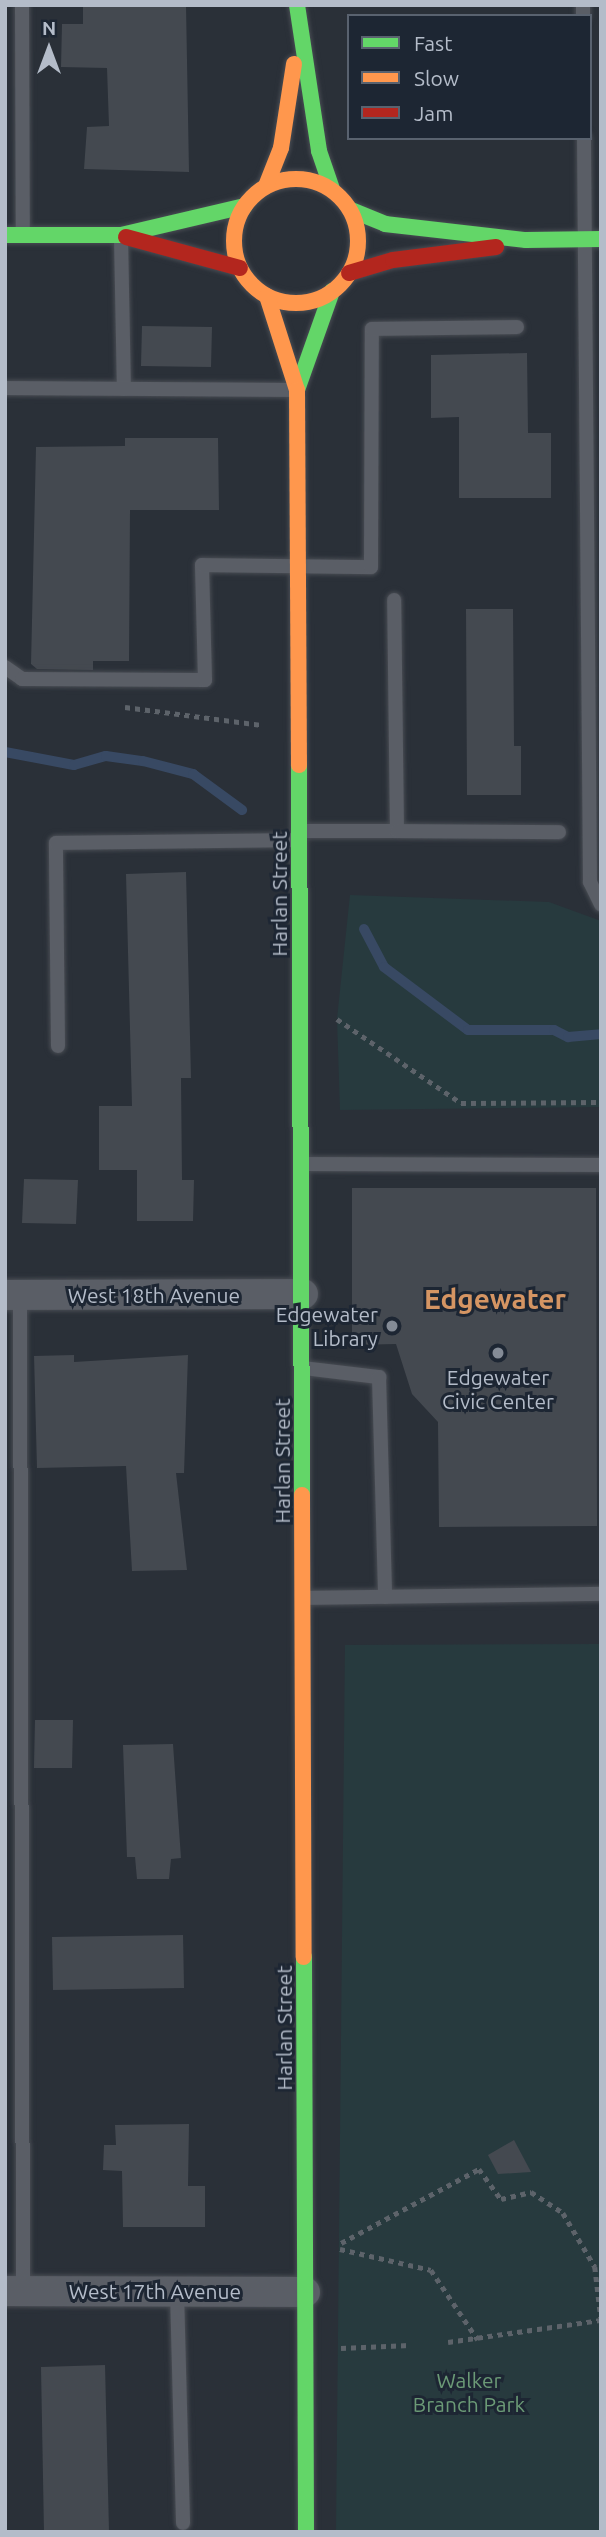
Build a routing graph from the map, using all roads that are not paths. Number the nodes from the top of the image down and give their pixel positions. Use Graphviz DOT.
graph roads {
  1 [pos="22,5"];
  2 [pos="297,5"];
  3 [pos="298,38"];
  4 [pos="584,140"];
  5 [pos="266,186"];
  6 [pos="332,189"];
  7 [pos="245,206"];
  8 [pos="351,209"];
  9 [pos="5,235"];
  10 [pos="23,235"];
  11 [pos="121,235"];
  12 [pos="593,239"];
  13 [pos="526,240"];
  14 [pos="240,268"];
  15 [pos="349,273"];
  16 [pos="332,291"];
  17 [pos="267,296"];
  18 [pos="517,327"];
  19 [pos="5,388"];
  20 [pos="124,389"];
  21 [pos="297,390"];
  22 [pos="298,566"];
  23 [pos="394,600"];
  24 [pos="5,667"];
  25 [pos="397,831"];
  26 [pos="559,832"];
  27 [pos="299,836"];
  28 [pos="601,905"];
  29 [pos="58,1046"];
  30 [pos="302,1164"];
  31 [pos="601,1165"];
  32 [pos="303,1294"];
  33 [pos="12,1295"];
  34 [pos="303,1368"];
  35 [pos="601,1594"];
  36 [pos="385,1597"];
  37 [pos="303,1598"];
  38 [pos="14,2291"];
  39 [pos="177,2291"];
  40 [pos="305,2292"];
  41 [pos="183,2523"];
  42 [pos="306,2532"];
  1 -- 10 [label="lane"];
  2 -- 3 [label="street"];
  3 -- 5 [label="street"];
  3 -- 6 [label="street"];
  4 -- 12 [label="lane"];
  5 -- 6 [label="street"];
  5 -- 7 [label="street"];
  6 -- 8 [label="street"];
  7 -- 11 [label="street"];
  7 -- 14 [label="street"];
  8 -- 13 [label="street"];
  8 -- 15 [label="street"];
  9 -- 10 [label="street"];
  10 -- 11 [label="street"];
  11 -- 14 [label="street"];
  11 -- 20 [label="lane"];
  12 -- 13 [label="street"];
  12 -- 28 [label="lane"];
  13 -- 15 [label="street"];
  14 -- 17 [label="street"];
  15 -- 16 [label="street"];
  16 -- 17 [label="street"];
  16 -- 21 [label="street, Harlan Street"];
  17 -- 21 [label="street, Harlan Street"];
  18 -- 22 [label="lane"];
  19 -- 20 [label="lane"];
  20 -- 21 [label="lane"];
  21 -- 22 [label="street, Harlan Street"];
  22 -- 24 [label="lane"];
  22 -- 27 [label="street, Harlan Street"];
  23 -- 25 [label="lane"];
  25 -- 26 [label="lane"];
  25 -- 27 [label="lane"];
  27 -- 29 [label="lane"];
  27 -- 30 [label="street, Harlan Street"];
  30 -- 31 [label="lane"];
  30 -- 32 [label="street, Harlan Street"];
  32 -- 33 [label="street, West 18th Avenue"];
  32 -- 34 [label="street, Harlan Street"];
  33 -- 38 [label="lane"];
  34 -- 36 [label="lane"];
  34 -- 37 [label="street, Harlan Street"];
  35 -- 36 [label="lane"];
  36 -- 37 [label="lane"];
  37 -- 40 [label="street, Harlan Street"];
  38 -- 39 [label="street, West 17th Avenue"];
  39 -- 40 [label="street, West 17th Avenue"];
  39 -- 41 [label="lane"];
  40 -- 42 [label="street, Harlan Street"];
}
